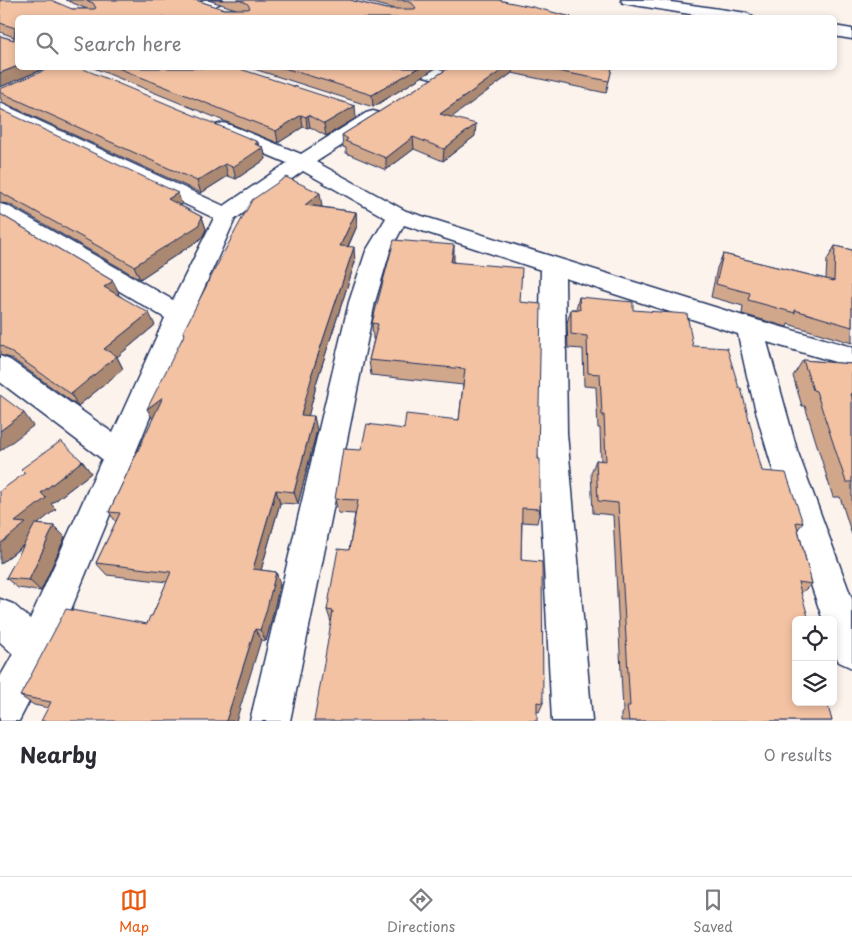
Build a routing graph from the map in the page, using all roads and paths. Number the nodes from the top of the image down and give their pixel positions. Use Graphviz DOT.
graph roads {
  1 [pos="187,0"];
  2 [pos="628,0"];
  3 [pos="210,3"];
  4 [pos="228,13"];
  5 [pos="185,15"];
  6 [pos="727,15"];
  7 [pos="837,32"];
  8 [pos="852,34"];
  9 [pos="435,70"];
  10 [pos="3,99"];
  11 [pos="203,120"];
  12 [pos="302,162"];
  13 [pos="0,211"];
  14 [pos="226,215"];
  15 [pos="398,216"];
  16 [pos="553,264"];
  17 [pos="179,315"];
  18 [pos="750,328"];
  19 [pos="852,357"];
  20 [pos="0,367"];
  21 [pos="120,455"];
  22 [pos="0,618"];
  23 [pos="852,649"];
  24 [pos="36,650"];
  25 [pos="0,716"];
  26 [pos="270,721"];
  27 [pos="572,721"];
  1 -- 3 [label="street"];
  2 -- 6 [label="street"];
  3 -- 4 [label="street"];
  3 -- 5 [label="street"];
  7 -- 8 [label="street"];
  9 -- 12 [label="street"];
  10 -- 14 [label="street"];
  11 -- 12 [label="street"];
  12 -- 14 [label="street"];
  12 -- 15 [label="street"];
  13 -- 17 [label="street"];
  14 -- 17 [label="street"];
  15 -- 16 [label="street"];
  15 -- 26 [label="street"];
  16 -- 18 [label="street"];
  16 -- 27 [label="street"];
  17 -- 21 [label="street"];
  18 -- 19 [label="street"];
  18 -- 23 [label="street"];
  20 -- 21 [label="street"];
  21 -- 24 [label="street"];
  22 -- 24 [label="street"];
  24 -- 25 [label="street"];
}
